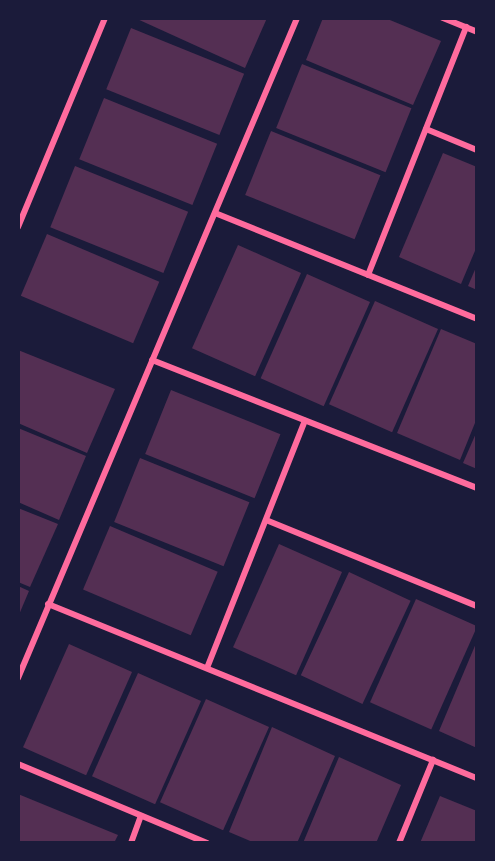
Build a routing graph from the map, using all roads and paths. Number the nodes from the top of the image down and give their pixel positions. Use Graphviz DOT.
graph roads {
  1 [pos="105,18"];
  2 [pos="297,18"];
  3 [pos="442,18"];
  4 [pos="466,27"];
  5 [pos="477,32"];
  6 [pos="426,129"];
  7 [pos="477,150"];
  8 [pos="215,213"];
  9 [pos="18,226"];
  10 [pos="368,275"];
  11 [pos="477,319"];
  12 [pos="152,360"];
  13 [pos="305,421"];
  14 [pos="477,488"];
  15 [pos="266,520"];
  16 [pos="48,604"];
  17 [pos="477,606"];
  18 [pos="207,668"];
  19 [pos="18,678"];
  20 [pos="433,760"];
  21 [pos="18,764"];
  22 [pos="477,778"];
  23 [pos="141,816"];
  24 [pos="130,843"];
  25 [pos="207,843"];
  26 [pos="399,843"];
  1 -- 9 [label="street"];
  2 -- 8 [label="street"];
  3 -- 4 [label="street"];
  4 -- 5 [label="street"];
  4 -- 6 [label="street"];
  6 -- 7 [label="street"];
  6 -- 10 [label="street"];
  8 -- 10 [label="street"];
  8 -- 12 [label="street"];
  10 -- 11 [label="street"];
  12 -- 13 [label="street"];
  12 -- 16 [label="street"];
  13 -- 14 [label="street"];
  13 -- 15 [label="street"];
  15 -- 17 [label="street"];
  15 -- 18 [label="street"];
  16 -- 18 [label="street"];
  16 -- 19 [label="street"];
  18 -- 20 [label="street"];
  20 -- 22 [label="street"];
  20 -- 26 [label="street"];
  21 -- 23 [label="street"];
  23 -- 24 [label="street"];
  23 -- 25 [label="street"];
}
